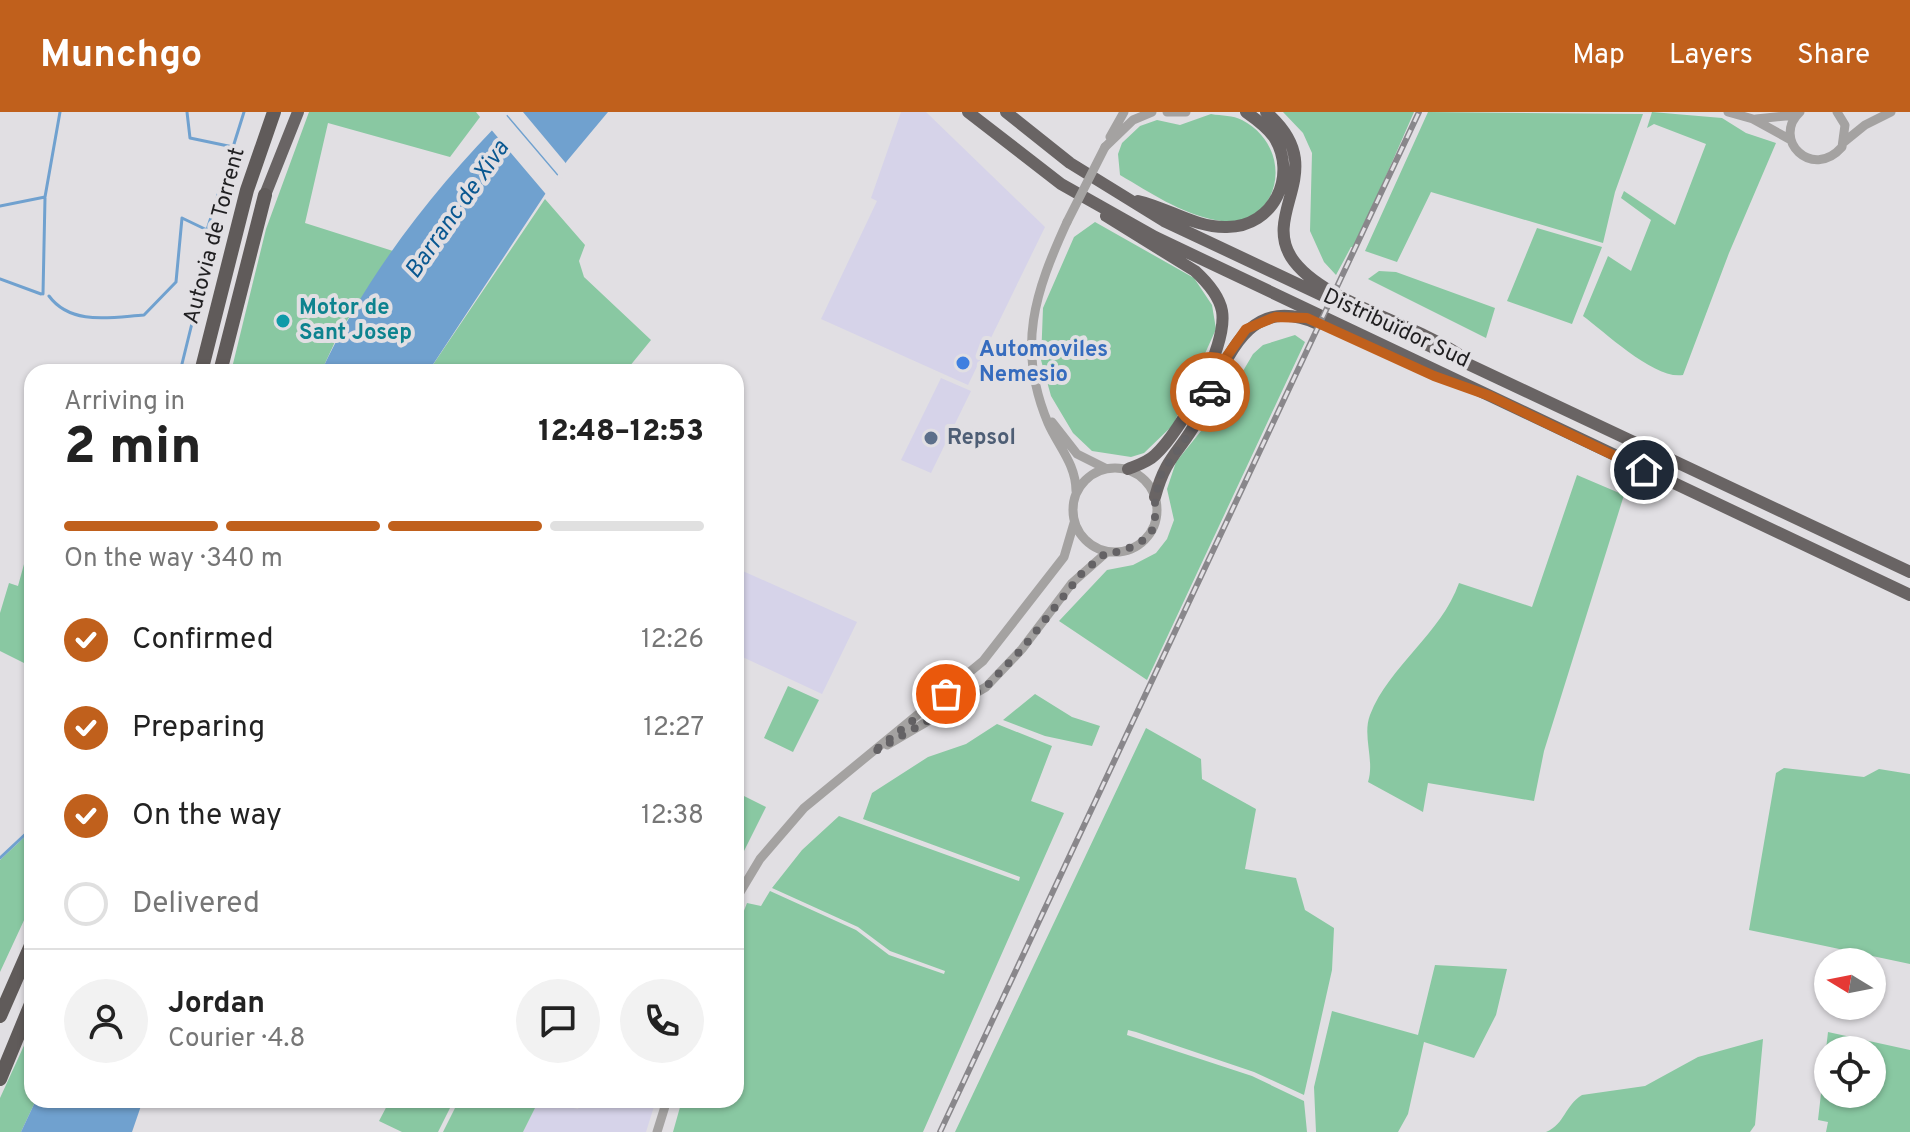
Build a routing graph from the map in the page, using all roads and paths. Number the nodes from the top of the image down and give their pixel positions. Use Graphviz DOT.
graph roads {
  1 [pos="274,112"];
  2 [pos="292,112"];
  3 [pos="298,112"];
  4 [pos="968,112"];
  5 [pos="1006,112"];
  6 [pos="1124,112"];
  7 [pos="1152,112"];
  8 [pos="1167,112"];
  9 [pos="1186,112"];
  10 [pos="1246,112"];
  11 [pos="1266,112"];
  12 [pos="1728,112"];
  13 [pos="1837,112"];
  14 [pos="1891,112"];
  15 [pos="1798,114"];
  16 [pos="1753,119"];
  17 [pos="1791,140"];
  18 [pos="1844,143"];
  19 [pos="1105,147"];
  20 [pos="265,195"];
  21 [pos="1128,199"];
  22 [pos="1095,206"];
  23 [pos="203,364"];
  24 [pos="222,364"];
  25 [pos="1487,374"];
  26 [pos="1490,396"];
  27 [pos="1041,407"];
  28 [pos="1105,468"];
  29 [pos="1128,469"];
  30 [pos="1076,491"];
  31 [pos="1155,497"];
  32 [pos="1074,523"];
  33 [pos="1107,552"];
  34 [pos="1910,572"];
  35 [pos="1910,595"];
  36 [pos="872,753"];
  37 [pos="744,886"];
  38 [pos="24,958"];
  39 [pos="24,962"];
  40 [pos="0,996"];
  41 [pos="0,1016"];
  42 [pos="24,1016"];
  43 [pos="24,1020"];
  44 [pos="0,1060"];
  45 [pos="0,1079"];
  46 [pos="664,1108"];
  47 [pos="657,1132"];
  1 -- 23 [label="highway, Autovia de Torrent"];
  2 -- 20 [label="highway, Autovia de Torrent"];
  3 -- 20 [label="highway"];
  4 -- 22 [label="highway, Distribuïdor Sud"];
  5 -- 21 [label="highway, Distribuïdor Sud"];
  6 -- 19 [label="street"];
  7 -- 19 [label="street"];
  8 -- 9 [label="street"];
  10 -- 21 [label="highway"];
  11 -- 25 [label="highway"];
  12 -- 16 [label="street"];
  13 -- 18 [label="street"];
  14 -- 18 [label="street"];
  15 -- 16 [label="street"];
  15 -- 17 [label="street"];
  16 -- 17 [label="street"];
  17 -- 18 [label="street"];
  19 -- 27 [label="street, bridge"];
  20 -- 24 [label="highway, Autovia de Torrent"];
  21 -- 25 [label="highway, Distribuïdor Sud"];
  22 -- 26 [label="highway, Distribuïdor Sud"];
  22 -- 29 [label="highway"];
  25 -- 34 [label="highway, Distribuïdor Sud"];
  26 -- 31 [label="highway"];
  26 -- 35 [label="highway, Distribuïdor Sud"];
  27 -- 28 [label="street"];
  27 -- 30 [label="street"];
  28 -- 29 [label="street"];
  28 -- 30 [label="street"];
  29 -- 31 [label="street"];
  30 -- 32 [label="street"];
  31 -- 33 [label="street"];
  32 -- 33 [label="street"];
  32 -- 36 [label="street"];
  33 -- 36 [label="street"];
  36 -- 37 [label="street"];
  38 -- 40 [label="highway"];
  39 -- 41 [label="highway"];
  42 -- 44 [label="highway"];
  43 -- 45 [label="highway"];
  46 -- 47 [label="street"];
}
